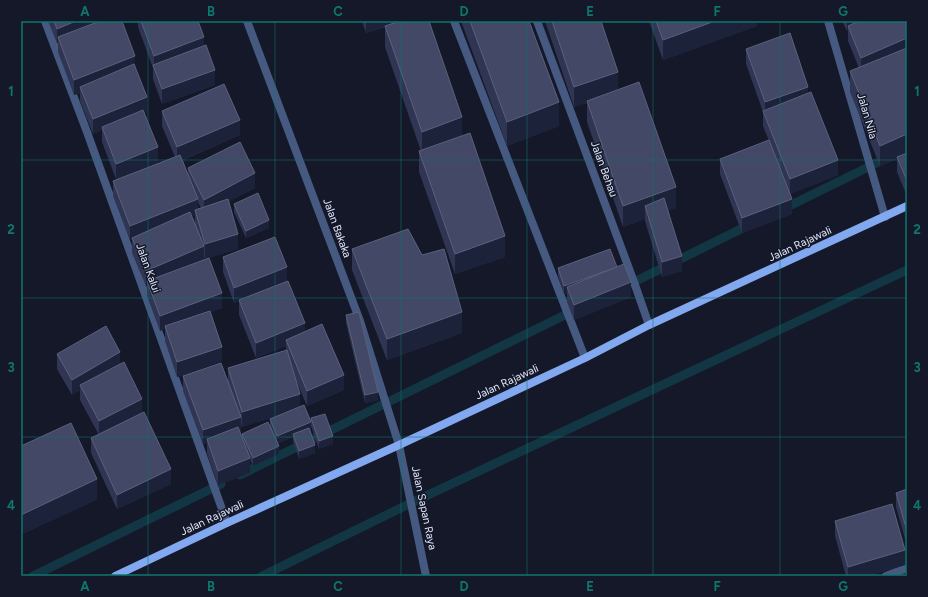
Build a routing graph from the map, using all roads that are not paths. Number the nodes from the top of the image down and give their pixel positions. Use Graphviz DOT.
graph roads {
  1 [pos="45,21"];
  2 [pos="247,21"];
  3 [pos="454,21"];
  4 [pos="537,21"];
  5 [pos="828,21"];
  6 [pos="907,206"];
  7 [pos="885,217"];
  8 [pos="649,325"];
  9 [pos="585,358"];
  10 [pos="399,445"];
  11 [pos="227,523"];
  12 [pos="907,568"];
  13 [pos="114,576"];
  14 [pos="426,576"];
  15 [pos="886,576"];
  1 -- 11 [label="street, Jalan Kalui"];
  2 -- 10 [label="street, Jalan Bakaka"];
  3 -- 9 [label="street"];
  4 -- 8 [label="street, Jalan Behau"];
  5 -- 7 [label="street, Jalan Nila"];
  6 -- 7 [label="main road, Jalan Rajawali"];
  7 -- 8 [label="main road, Jalan Rajawali"];
  8 -- 9 [label="main road, Jalan Rajawali"];
  9 -- 10 [label="main road, Jalan Rajawali"];
  10 -- 11 [label="main road, Jalan Rajawali"];
  10 -- 14 [label="street, Jalan Sapan Raya"];
  11 -- 13 [label="main road, Jalan Rajawali"];
  12 -- 15 [label="street"];
}
